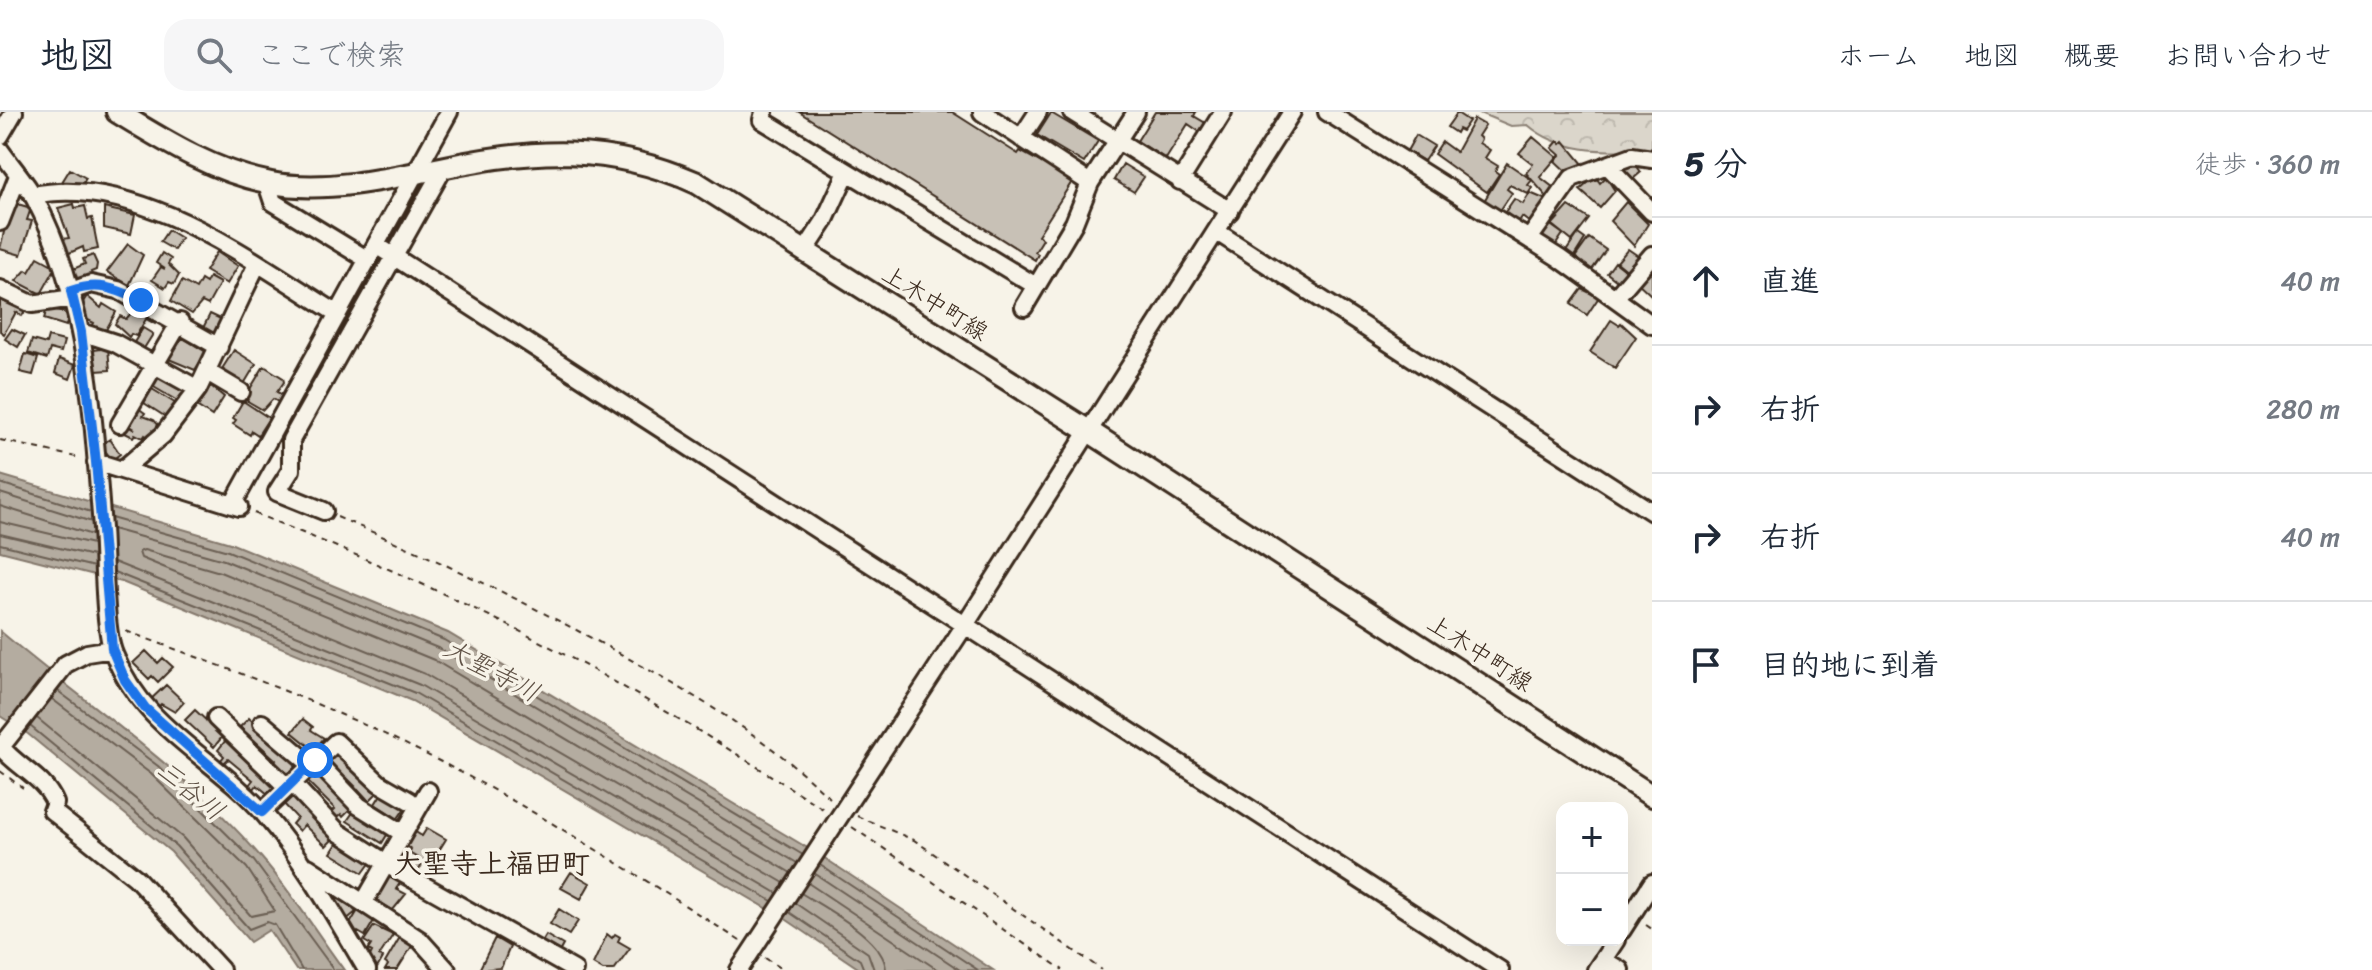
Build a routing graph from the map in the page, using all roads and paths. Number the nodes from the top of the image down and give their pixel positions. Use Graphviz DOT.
graph roads {
  1 [pos="14,112"];
  2 [pos="117,112"];
  3 [pos="449,112"];
  4 [pos="764,112"];
  5 [pos="982,112"];
  6 [pos="1038,112"];
  7 [pos="1072,112"];
  8 [pos="1136,112"];
  9 [pos="1223,112"];
  10 [pos="1327,112"];
  11 [pos="1289,113"];
  12 [pos="0,136"];
  13 [pos="1021,138"];
  14 [pos="1117,141"];
  15 [pos="0,150"];
  16 [pos="1652,159"];
  17 [pos="1607,165"];
  18 [pos="444,167"];
  19 [pos="847,172"];
  20 [pos="415,174"];
  21 [pos="18,176"];
  22 [pos="0,177"];
  23 [pos="266,181"];
  24 [pos="1180,181"];
  25 [pos="1090,183"];
  26 [pos="33,195"];
  27 [pos="1230,211"];
  28 [pos="1652,212"];
  29 [pos="0,222"];
  30 [pos="1217,232"];
  31 [pos="1529,239"];
  32 [pos="805,251"];
  33 [pos="372,252"];
  34 [pos="1652,255"];
  35 [pos="394,257"];
  36 [pos="257,264"];
  37 [pos="1036,286"];
  38 [pos="0,289"];
  39 [pos="72,294"];
  40 [pos="1615,298"];
  41 [pos="1024,307"];
  42 [pos="338,314"];
  43 [pos="180,322"];
  44 [pos="1652,325"];
  45 [pos="81,332"];
  46 [pos="219,347"];
  47 [pos="155,364"];
  48 [pos="209,373"];
  49 [pos="198,389"];
  50 [pos="241,392"];
  51 [pos="120,424"];
  52 [pos="1087,430"];
  53 [pos="0,440"];
  54 [pos="96,462"];
  55 [pos="123,469"];
  56 [pos="236,506"];
  57 [pos="324,511"];
  58 [pos="1652,512"];
  59 [pos="110,623"];
  60 [pos="965,625"];
  61 [pos="112,649"];
  62 [pos="216,718"];
  63 [pos="262,723"];
  64 [pos="312,762"];
  65 [pos="289,785"];
  66 [pos="428,791"];
  67 [pos="1652,796"];
  68 [pos="410,801"];
  69 [pos="262,812"];
  70 [pos="840,814"];
  71 [pos="396,829"];
  72 [pos="383,861"];
  73 [pos="308,867"];
  74 [pos="1652,883"];
  75 [pos="364,902"];
  76 [pos="1628,921"];
  77 [pos="756,945"];
  78 [pos="1612,946"];
  79 [pos="1600,965"];
  80 [pos="221,970"];
  81 [pos="367,970"];
  82 [pos="447,970"];
  83 [pos="574,970"];
  84 [pos="739,970"];
  85 [pos="784,970"];
  86 [pos="1063,970"];
  87 [pos="1102,970"];
  88 [pos="1500,970"];
  89 [pos="1620,970"];
  1 -- 12 [label="street"];
  2 -- 23 [label="main road, 上木中町線"];
  3 -- 20 [label="street"];
  4 -- 19 [label="street"];
  5 -- 13 [label="street"];
  6 -- 13 [label="street"];
  7 -- 14 [label="street"];
  8 -- 14 [label="street"];
  9 -- 24 [label="street"];
  10 -- 31 [label="street"];
  11 -- 27 [label="street"];
  13 -- 25 [label="street"];
  14 -- 24 [label="street"];
  14 -- 25 [label="street"];
  15 -- 21 [label="street"];
  16 -- 17 [label="street"];
  17 -- 28 [label="street"];
  17 -- 31 [label="street"];
  18 -- 20 [label="main road, 上木中町線"];
  18 -- 32 [label="main road, 上木中町線"];
  18 -- 35 [label="street"];
  19 -- 32 [label="street"];
  19 -- 37 [label="street"];
  20 -- 23 [label="main road, 上木中町線"];
  20 -- 33 [label="street"];
  21 -- 22 [label="street"];
  21 -- 26 [label="street"];
  21 -- 29 [label="street"];
  23 -- 33 [label="street"];
  24 -- 27 [label="street"];
  25 -- 37 [label="street"];
  26 -- 36 [label="street"];
  26 -- 39 [label="street"];
  27 -- 30 [label="street"];
  30 -- 52 [label="street"];
  30 -- 58 [label="street"];
  31 -- 40 [label="street"];
  32 -- 52 [label="main road, 上木中町線"];
  33 -- 35 [label="street"];
  33 -- 42 [label="street"];
  34 -- 40 [label="street"];
  35 -- 57 [label="street"];
  35 -- 60 [label="street"];
  36 -- 42 [label="street"];
  36 -- 46 [label="street"];
  37 -- 41 [label="street"];
  38 -- 39 [label="street"];
  39 -- 43 [label="street"];
  39 -- 45 [label="street"];
  40 -- 44 [label="street"];
  42 -- 56 [label="street"];
  43 -- 46 [label="street"];
  43 -- 47 [label="street"];
  45 -- 47 [label="street"];
  45 -- 54 [label="street"];
  46 -- 48 [label="street"];
  47 -- 49 [label="street"];
  47 -- 51 [label="street"];
  48 -- 49 [label="street"];
  48 -- 50 [label="street"];
  49 -- 55 [label="street"];
  52 -- 60 [label="street"];
  52 -- 67 [label="main road, 上木中町線"];
  53 -- 54 [label="path"];
  54 -- 55 [label="street"];
  54 -- 59 [label="street"];
  55 -- 56 [label="street"];
  56 -- 70 [label="path"];
  57 -- 70 [label="path"];
  59 -- 61 [label="street"];
  59 -- 77 [label="path"];
  60 -- 70 [label="street"];
  60 -- 88 [label="street"];
  61 -- 69 [label="street"];
  61 -- 80 [label="street"];
  62 -- 65 [label="street"];
  63 -- 64 [label="street"];
  64 -- 65 [label="street"];
  64 -- 68 [label="street"];
  64 -- 71 [label="street"];
  65 -- 69 [label="street"];
  65 -- 72 [label="street"];
  66 -- 72 [label="street"];
  69 -- 73 [label="street"];
  70 -- 77 [label="street"];
  70 -- 86 [label="path"];
  70 -- 87 [label="path"];
  72 -- 75 [label="street"];
  72 -- 83 [label="street"];
  73 -- 75 [label="street"];
  73 -- 81 [label="street"];
  74 -- 76 [label="street"];
  75 -- 82 [label="street"];
  77 -- 84 [label="street"];
  77 -- 85 [label="path"];
  78 -- 79 [label="street"];
  79 -- 89 [label="street"];
}
